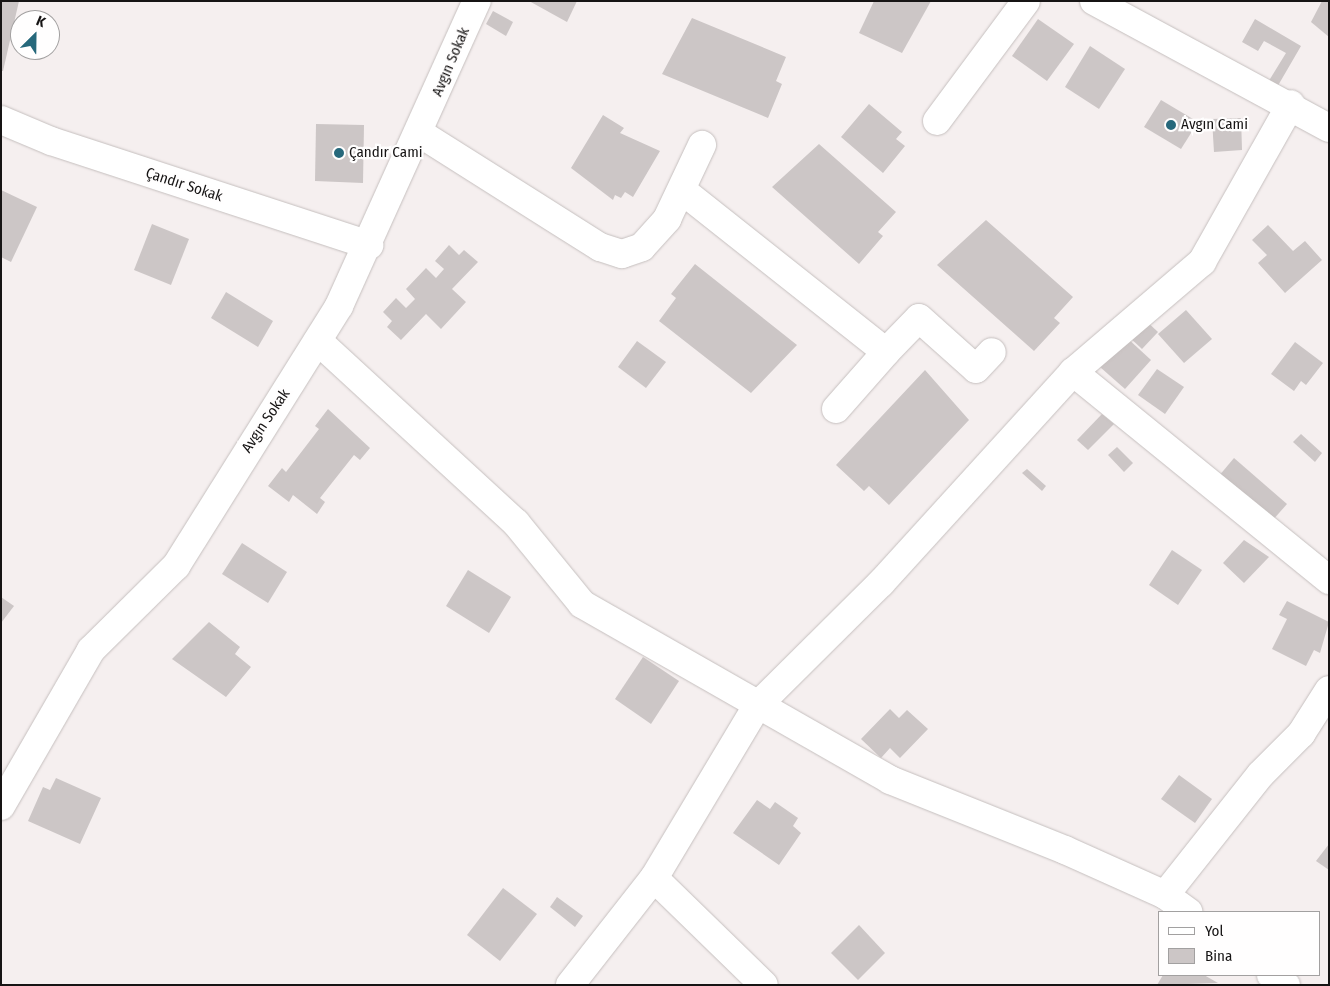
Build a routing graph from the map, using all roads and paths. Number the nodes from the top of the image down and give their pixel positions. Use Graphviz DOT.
graph roads {
  1 [pos="477,1"];
  2 [pos="1026,1"];
  3 [pos="1094,1"];
  4 [pos="1291,104"];
  5 [pos="1,120"];
  6 [pos="937,121"];
  7 [pos="1329,128"];
  8 [pos="420,134"];
  9 [pos="702,145"];
  10 [pos="683,191"];
  11 [pos="368,245"];
  12 [pos="318,341"];
  13 [pos="886,352"];
  14 [pos="992,352"];
  15 [pos="1073,372"];
  16 [pos="836,409"];
  17 [pos="1329,580"];
  18 [pos="1329,690"];
  19 [pos="757,706"];
  20 [pos="1,806"];
  21 [pos="654,878"];
  22 [pos="1165,895"];
  23 [pos="1187,911"];
  24 [pos="1272,976"];
  25 [pos="570,985"];
  26 [pos="764,985"];
  27 [pos="1286,985"];
  1 -- 8 [label="street, Avgın Sokak"];
  2 -- 6 [label="street"];
  3 -- 4 [label="street"];
  4 -- 7 [label="street"];
  4 -- 15 [label="street"];
  5 -- 11 [label="street, Çandır Sokak"];
  8 -- 10 [label="street"];
  8 -- 11 [label="street, Avgın Sokak"];
  9 -- 10 [label="street"];
  10 -- 13 [label="street"];
  11 -- 12 [label="street, Avgın Sokak"];
  12 -- 19 [label="street"];
  12 -- 20 [label="street, Avgın Sokak"];
  13 -- 14 [label="street"];
  13 -- 16 [label="street"];
  15 -- 17 [label="street"];
  15 -- 19 [label="street"];
  18 -- 22 [label="street"];
  19 -- 21 [label="street"];
  19 -- 22 [label="street"];
  21 -- 25 [label="street"];
  21 -- 26 [label="street"];
  22 -- 23 [label="street"];
  24 -- 27 [label="street"];
}
